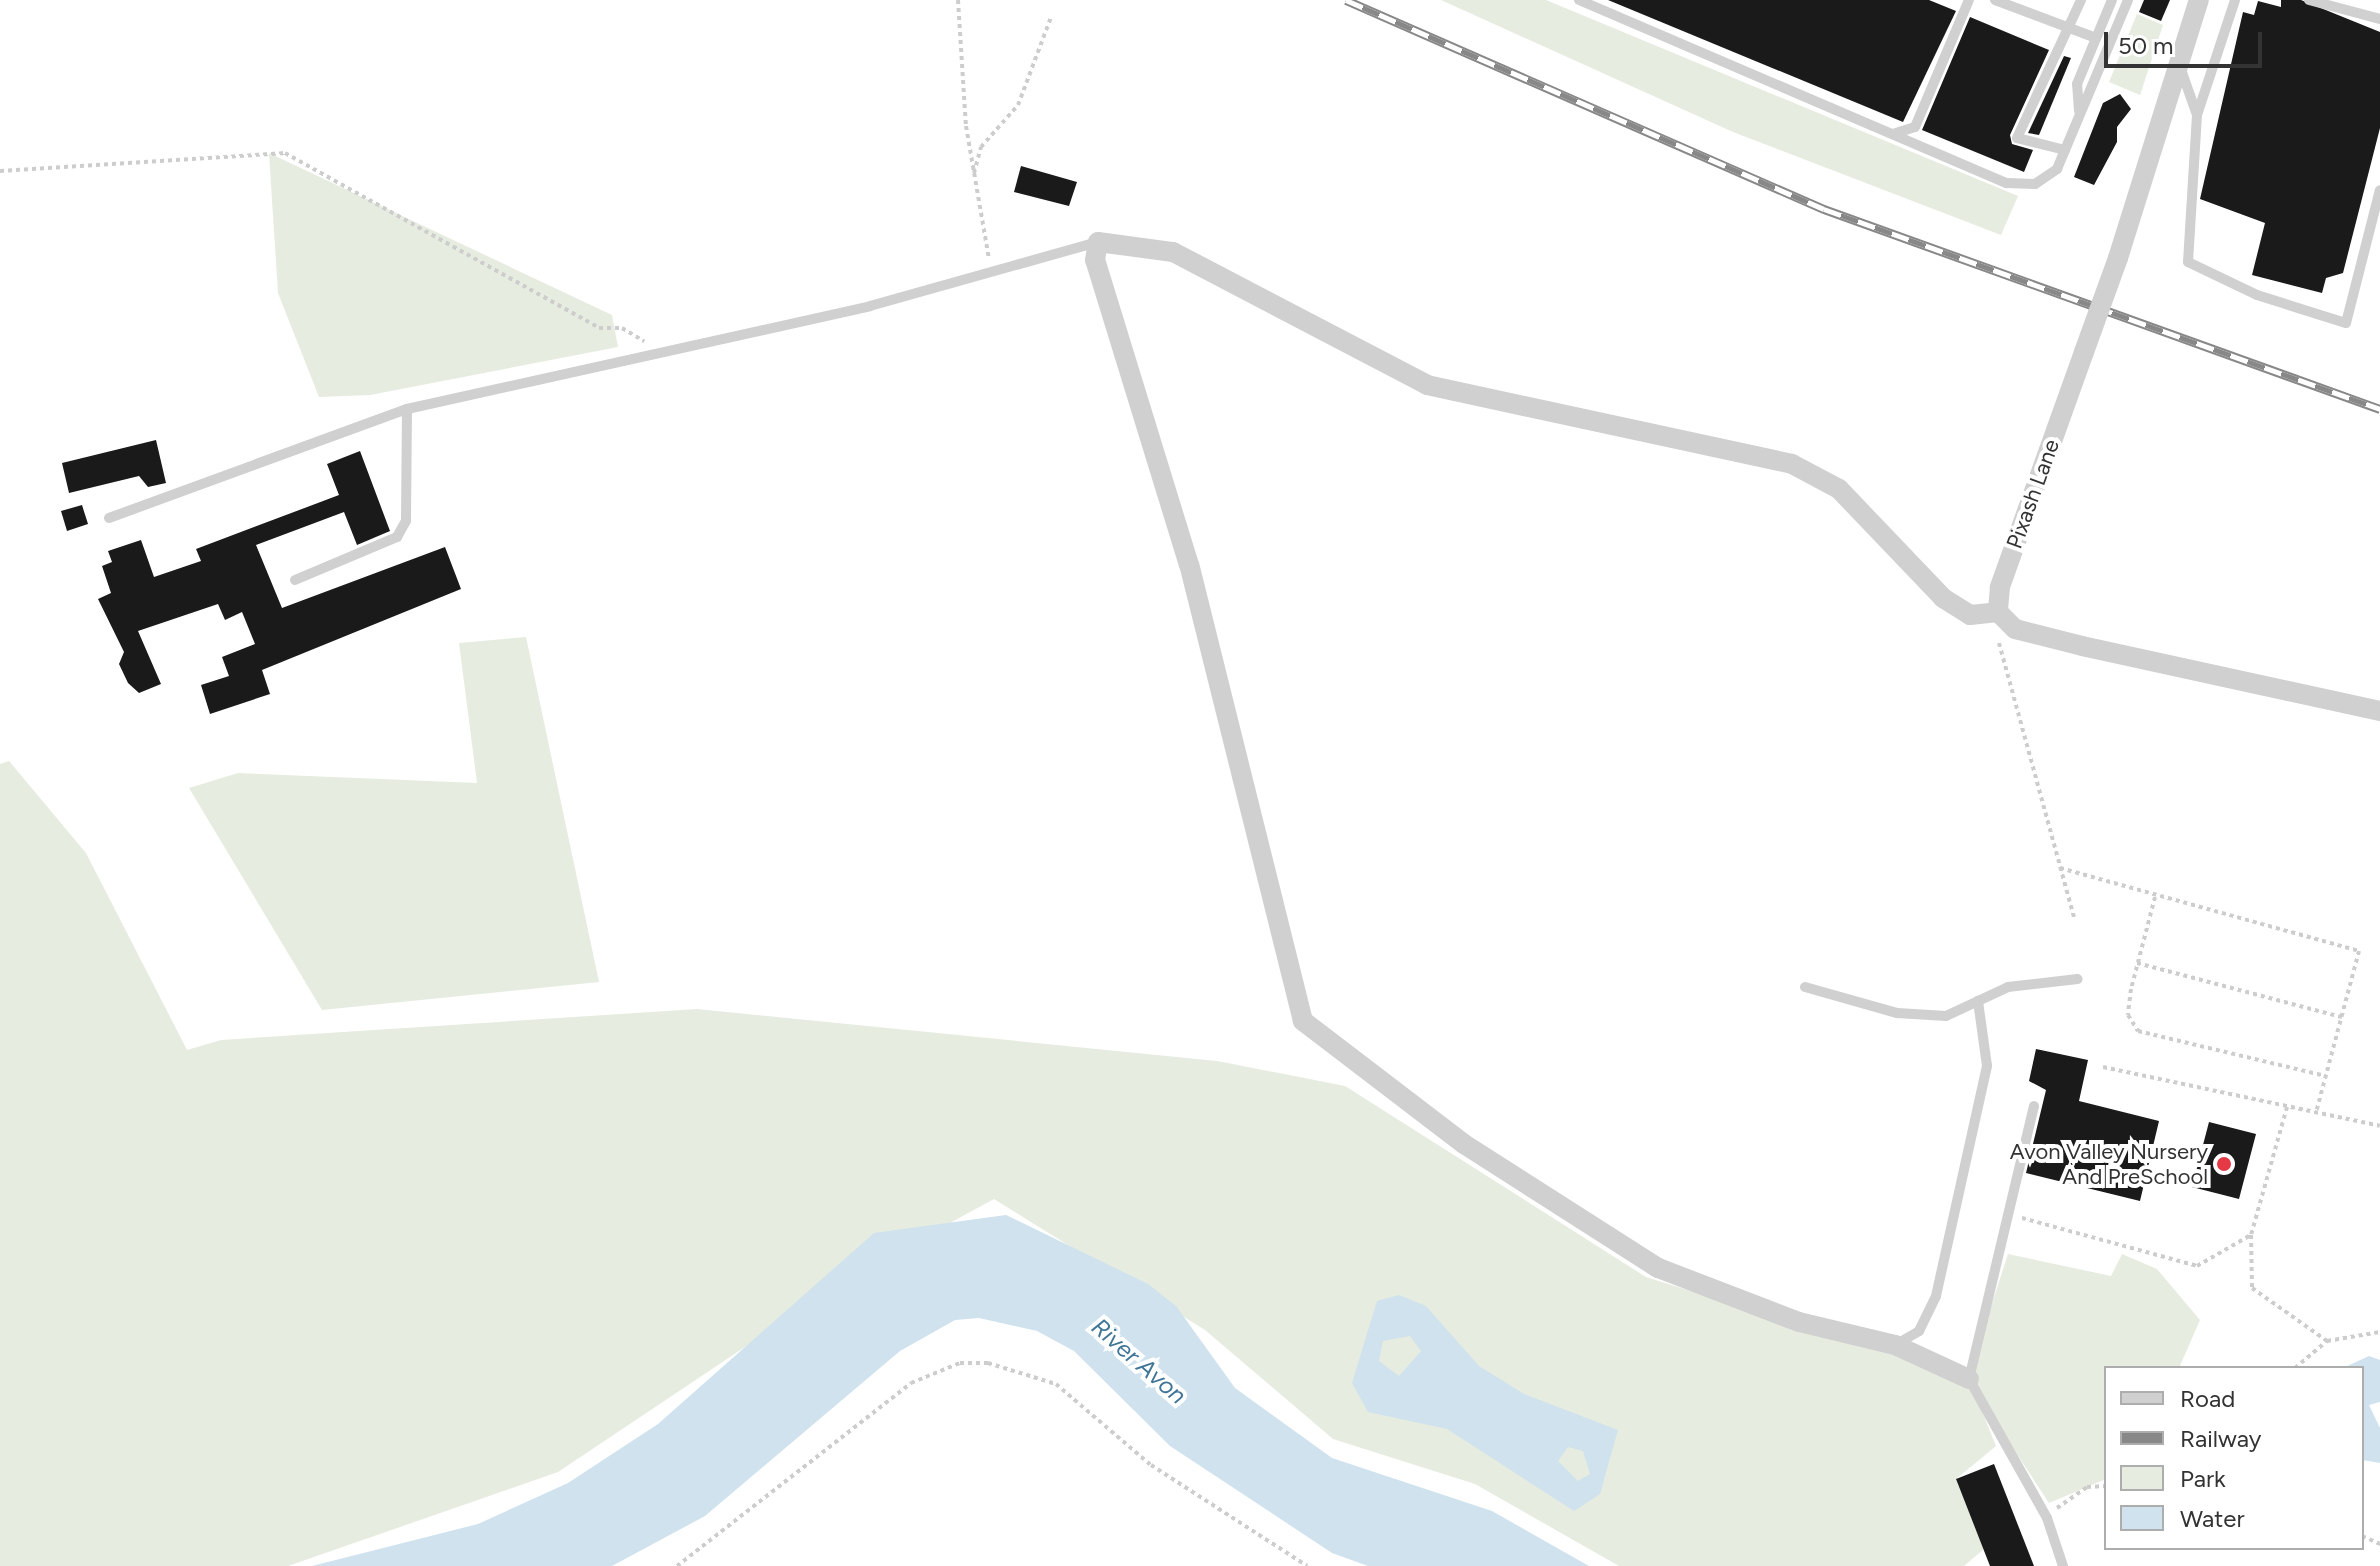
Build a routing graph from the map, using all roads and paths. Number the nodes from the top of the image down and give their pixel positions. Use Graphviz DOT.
graph roads {
  1 [pos="958,0"];
  2 [pos="1579,0"];
  3 [pos="1969,0"];
  4 [pos="1995,0"];
  5 [pos="2081,0"];
  6 [pos="2112,0"];
  7 [pos="2128,0"];
  8 [pos="2199,0"];
  9 [pos="2235,0"];
  10 [pos="2309,0"];
  11 [pos="1051,17"];
  12 [pos="2380,19"];
  13 [pos="2064,26"];
  14 [pos="2096,38"];
  15 [pos="2178,62"];
  16 [pos="2080,114"];
  17 [pos="2197,115"];
  18 [pos="1892,134"];
  19 [pos="2065,150"];
  20 [pos="0,171"];
  21 [pos="973,175"];
  22 [pos="2380,190"];
  23 [pos="1098,242"];
  24 [pos="992,269"];
  25 [pos="658,350"];
  26 [pos="407,409"];
  27 [pos="109,518"];
  28 [pos="295,580"];
  29 [pos="1998,612"];
  30 [pos="2380,711"];
  31 [pos="2060,868"];
  32 [pos="2155,897"];
  33 [pos="2074,917"];
  34 [pos="2137,963"];
  35 [pos="2078,979"];
  36 [pos="1805,987"];
  37 [pos="1978,1001"];
  38 [pos="2342,1017"];
  39 [pos="2103,1067"];
  40 [pos="2326,1076"];
  41 [pos="2034,1106"];
  42 [pos="2287,1107"];
  43 [pos="2316,1113"];
  44 [pos="2380,1126"];
  45 [pos="2008,1215"];
  46 [pos="2251,1235"];
  47 [pos="2380,1332"];
  48 [pos="2327,1341"];
  49 [pos="1895,1345"];
  50 [pos="2297,1366"];
  51 [pos="1969,1379"];
  52 [pos="2104,1486"];
  53 [pos="2047,1518"];
  54 [pos="677,1566"];
  55 [pos="1307,1566"];
  56 [pos="2063,1566"];
  1 -- 21 [label="path"];
  2 -- 18 [label="lane"];
  3 -- 18 [label="lane"];
  4 -- 13 [label="lane"];
  5 -- 13 [label="lane"];
  6 -- 14 [label="lane"];
  7 -- 16 [label="lane"];
  8 -- 15 [label="street, Pixash Lane"];
  9 -- 17 [label="lane"];
  10 -- 12 [label="lane"];
  11 -- 21 [label="path"];
  13 -- 14 [label="lane"];
  13 -- 19 [label="lane"];
  14 -- 16 [label="lane"];
  15 -- 17 [label="lane"];
  15 -- 29 [label="street, Pixash Lane, bridge"];
  16 -- 19 [label="lane"];
  17 -- 22 [label="lane"];
  18 -- 19 [label="lane"];
  20 -- 25 [label="path"];
  21 -- 24 [label="path"];
  23 -- 24 [label="lane"];
  23 -- 29 [label="street"];
  23 -- 49 [label="street"];
  24 -- 25 [label="lane"];
  25 -- 26 [label="lane"];
  26 -- 27 [label="lane"];
  26 -- 28 [label="lane"];
  29 -- 30 [label="street"];
  29 -- 31 [label="path"];
  31 -- 32 [label="path"];
  31 -- 33 [label="path"];
  32 -- 34 [label="path"];
  32 -- 38 [label="path"];
  34 -- 38 [label="path"];
  34 -- 40 [label="path"];
  35 -- 37 [label="lane"];
  36 -- 37 [label="lane"];
  37 -- 49 [label="lane"];
  38 -- 40 [label="path"];
  39 -- 42 [label="path"];
  40 -- 43 [label="path"];
  41 -- 45 [label="lane"];
  42 -- 43 [label="path"];
  42 -- 46 [label="path"];
  43 -- 44 [label="path"];
  45 -- 46 [label="path"];
  45 -- 51 [label="lane"];
  46 -- 48 [label="path"];
  47 -- 48 [label="path"];
  48 -- 50 [label="path"];
  49 -- 51 [label="street"];
  51 -- 53 [label="lane"];
  52 -- 53 [label="path"];
  53 -- 56 [label="lane"];
  54 -- 55 [label="path"];
}
